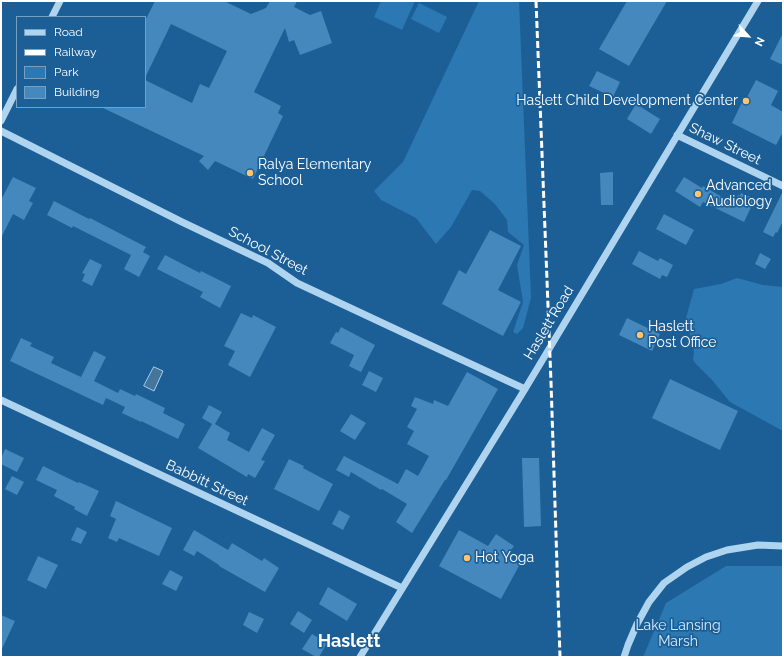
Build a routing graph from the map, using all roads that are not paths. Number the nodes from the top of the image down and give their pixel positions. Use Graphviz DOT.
graph roads {
  1 [pos="60,1"];
  2 [pos="758,1"];
  3 [pos="52,16"];
  4 [pos="16,91"];
  5 [pos="1,121"];
  6 [pos="1,131"];
  7 [pos="677,135"];
  8 [pos="783,186"];
  9 [pos="525,389"];
  10 [pos="1,400"];
  11 [pos="783,546"];
  12 [pos="402,588"];
  13 [pos="360,657"];
  14 [pos="624,657"];
  1 -- 3 [label="street"];
  2 -- 7 [label="street, Haslett Road"];
  4 -- 5 [label="street"];
  6 -- 9 [label="street, School Street"];
  7 -- 8 [label="street, Shaw Street"];
  7 -- 9 [label="street, Haslett Road"];
  9 -- 12 [label="street, Haslett Road"];
  10 -- 12 [label="street, Babbitt Street"];
  11 -- 14 [label="street"];
  12 -- 13 [label="street, Haslett Road"];
}
